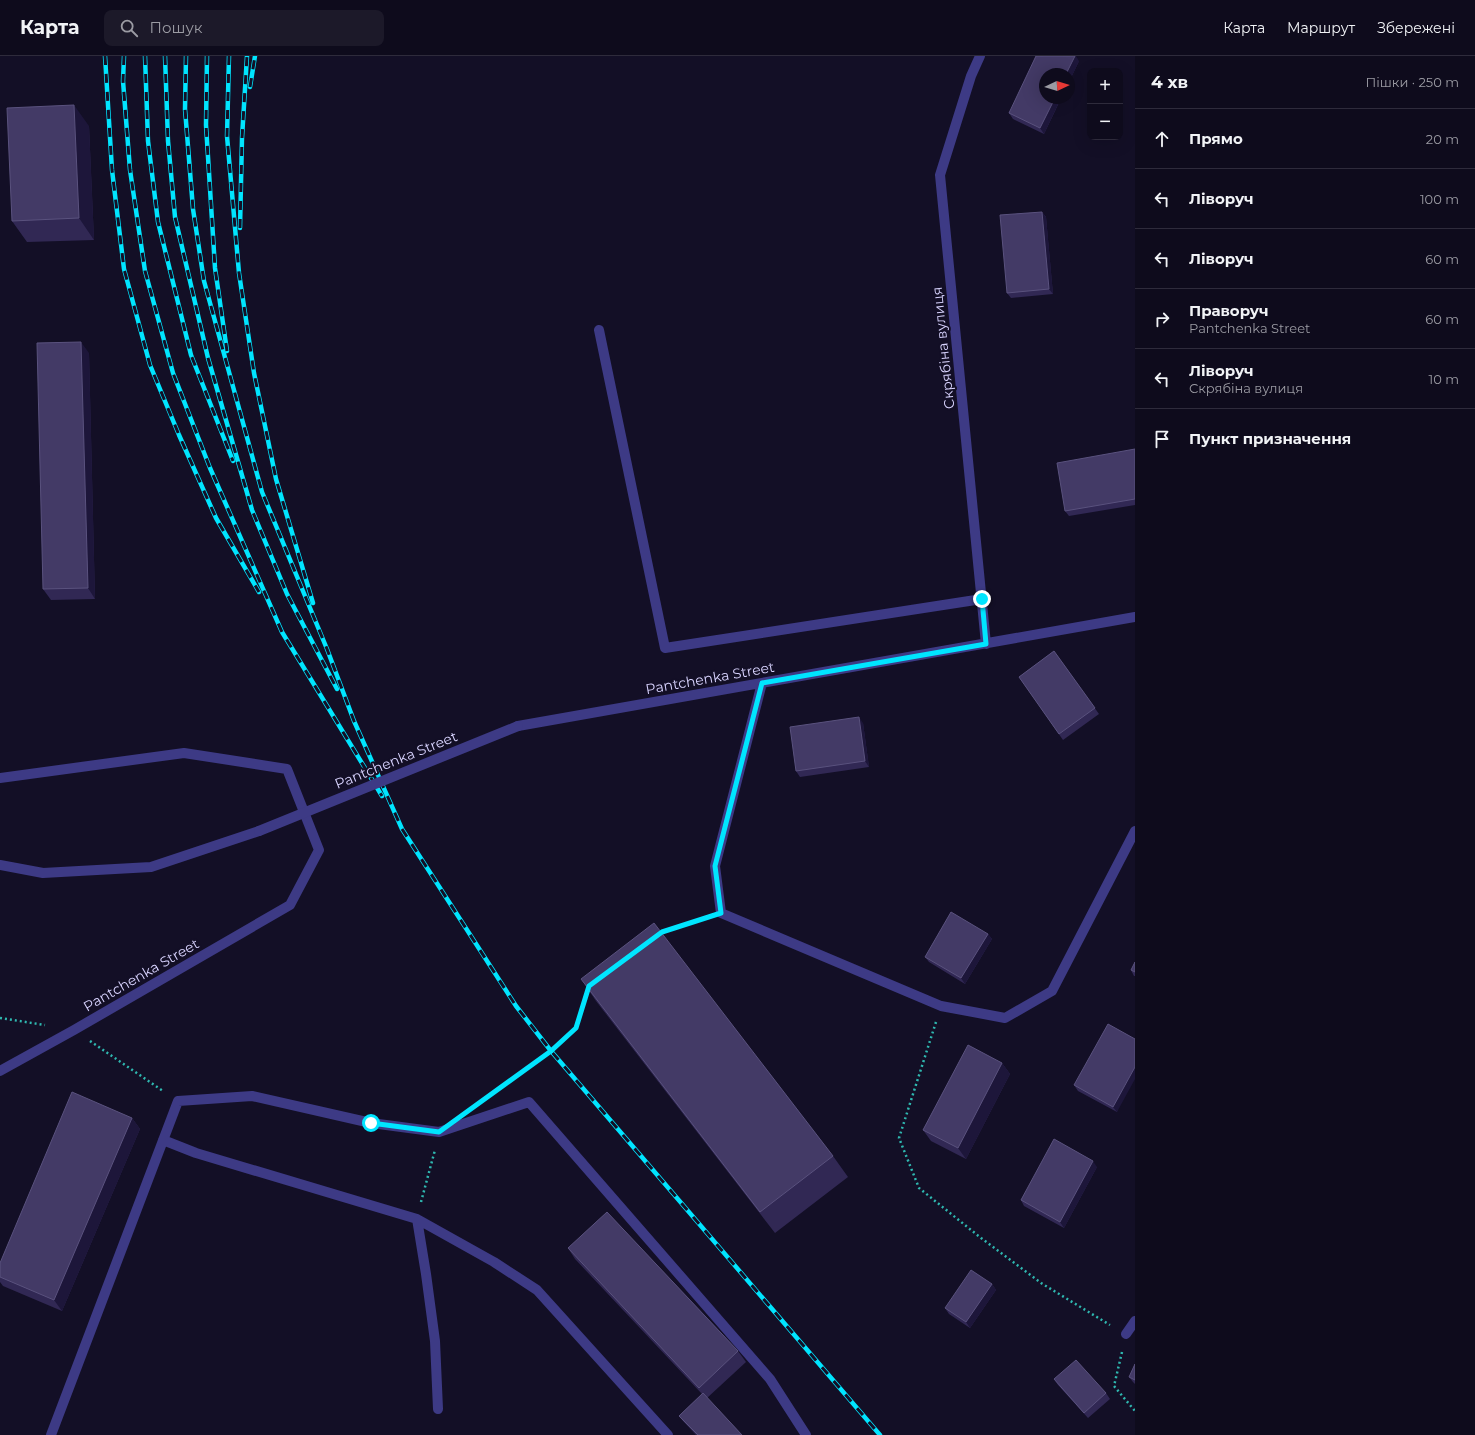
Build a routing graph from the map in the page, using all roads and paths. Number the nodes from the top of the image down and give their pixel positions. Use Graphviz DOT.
graph roads {
  1 [pos="980,56"];
  2 [pos="599,330"];
  3 [pos="982,599"];
  4 [pos="1135,617"];
  5 [pos="986,644"];
  6 [pos="762,683"];
  7 [pos="0,778"];
  8 [pos="1135,831"];
  9 [pos="0,865"];
  10 [pos="721,913"];
  11 [pos="656,936"];
  12 [pos="589,986"];
  13 [pos="941,1006"];
  14 [pos="0,1018"];
  15 [pos="74,1030"];
  16 [pos="0,1071"];
  17 [pos="487,1097"];
  18 [pos="178,1101"];
  19 [pos="439,1132"];
  20 [pos="163,1140"];
  21 [pos="417,1219"];
  22 [pos="1135,1321"];
  23 [pos="1126,1334"];
  24 [pos="438,1409"];
  25 [pos="1135,1411"];
  26 [pos="51,1435"];
  27 [pos="668,1435"];
  28 [pos="806,1435"];
  1 -- 3 [label="street, Скрябіна вулиця"];
  2 -- 3 [label="street"];
  3 -- 5 [label="street, Скрябіна вулиця"];
  4 -- 5 [label="street, Pantchenka Street"];
  5 -- 6 [label="street, Pantchenka Street"];
  6 -- 9 [label="street, Pantchenka Street, bridge"];
  6 -- 10 [label="street"];
  7 -- 15 [label="street, Pantchenka Street"];
  8 -- 13 [label="street"];
  10 -- 11 [label="path"];
  10 -- 13 [label="street"];
  12 -- 17 [label="path"];
  13 -- 23 [label="path"];
  14 -- 15 [label="path"];
  15 -- 16 [label="street, Pantchenka Street"];
  15 -- 18 [label="path"];
  18 -- 19 [label="street"];
  18 -- 20 [label="street"];
  19 -- 21 [label="path"];
  19 -- 28 [label="street"];
  20 -- 21 [label="street"];
  20 -- 26 [label="street"];
  21 -- 24 [label="street"];
  21 -- 27 [label="street"];
  22 -- 23 [label="street"];
  23 -- 25 [label="path"];
}
